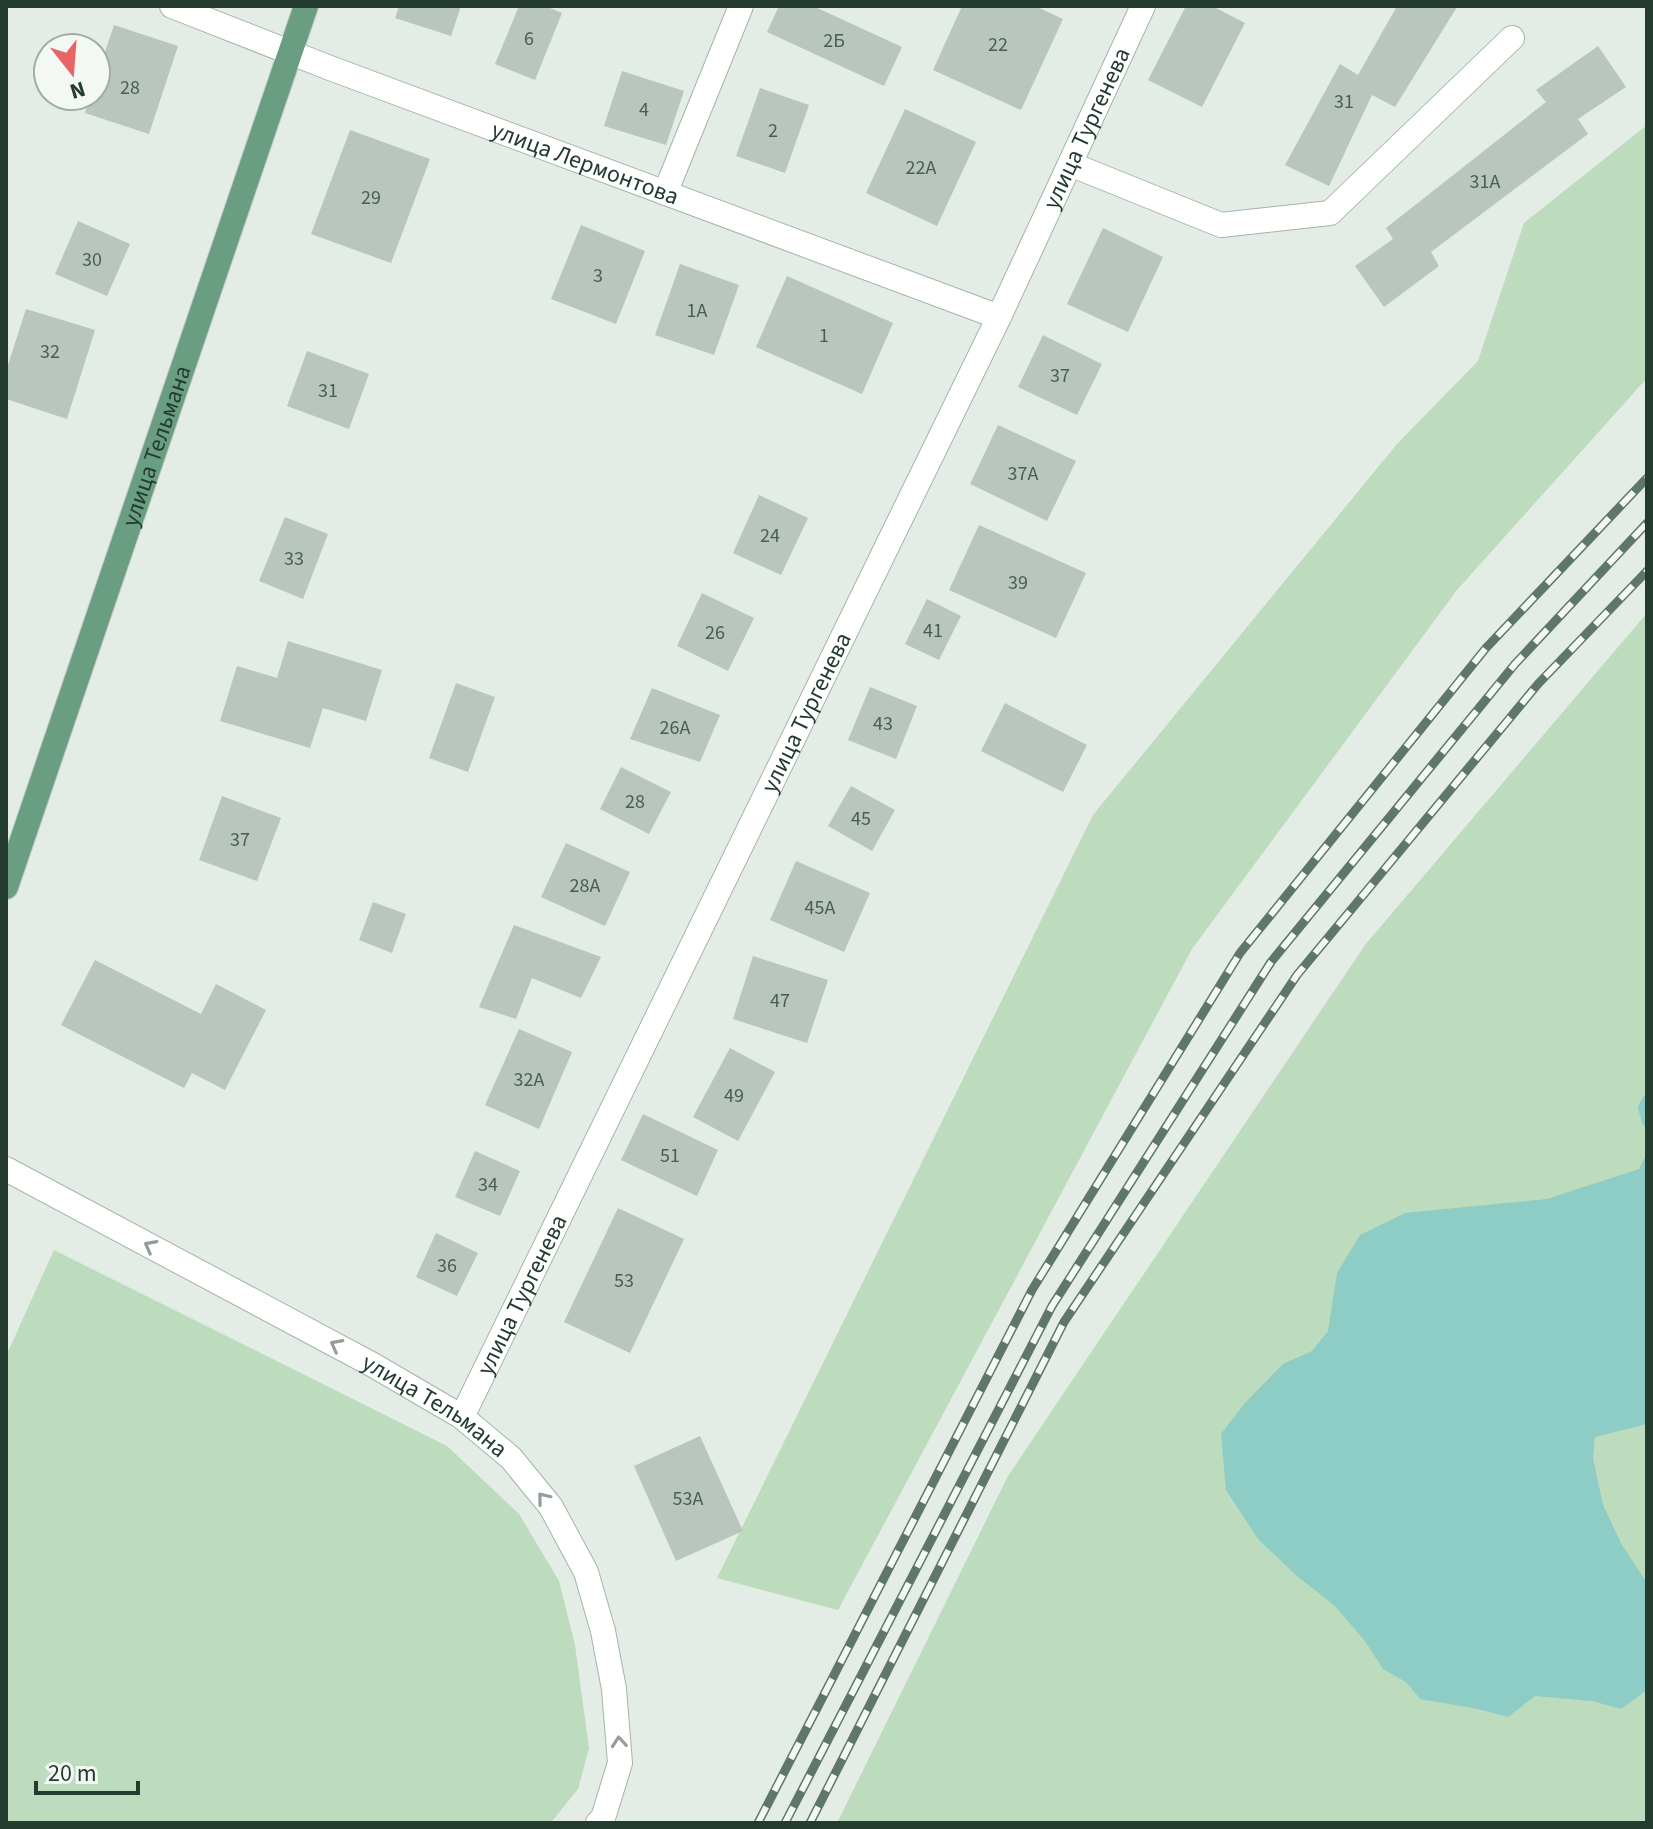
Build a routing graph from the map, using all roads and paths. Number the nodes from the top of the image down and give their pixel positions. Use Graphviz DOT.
graph roads {
  1 [pos="172,6"];
  2 [pos="306,6"];
  3 [pos="741,6"];
  4 [pos="1143,6"];
  5 [pos="1512,38"];
  6 [pos="290,52"];
  7 [pos="1070,164"];
  8 [pos="665,193"];
  9 [pos="999,317"];
  10 [pos="6,887"];
  11 [pos="6,1169"];
  12 [pos="462,1417"];
  13 [pos="604,1821"];
  1 -- 6 [label="street, улица Лермонтова"];
  2 -- 6 [label="main road, улица Тельмана"];
  3 -- 8 [label="street"];
  4 -- 7 [label="street, улица Тургенева"];
  5 -- 7 [label="street"];
  6 -- 8 [label="street, улица Лермонтова"];
  6 -- 10 [label="main road, улица Тельмана"];
  7 -- 9 [label="street, улица Тургенева"];
  8 -- 9 [label="street, улица Лермонтова"];
  9 -- 12 [label="street, улица Тургенева"];
  12 -- 11 [label="street, улица Тельмана, one-way"];
  13 -- 12 [label="street, улица Тельмана, one-way"];
}
